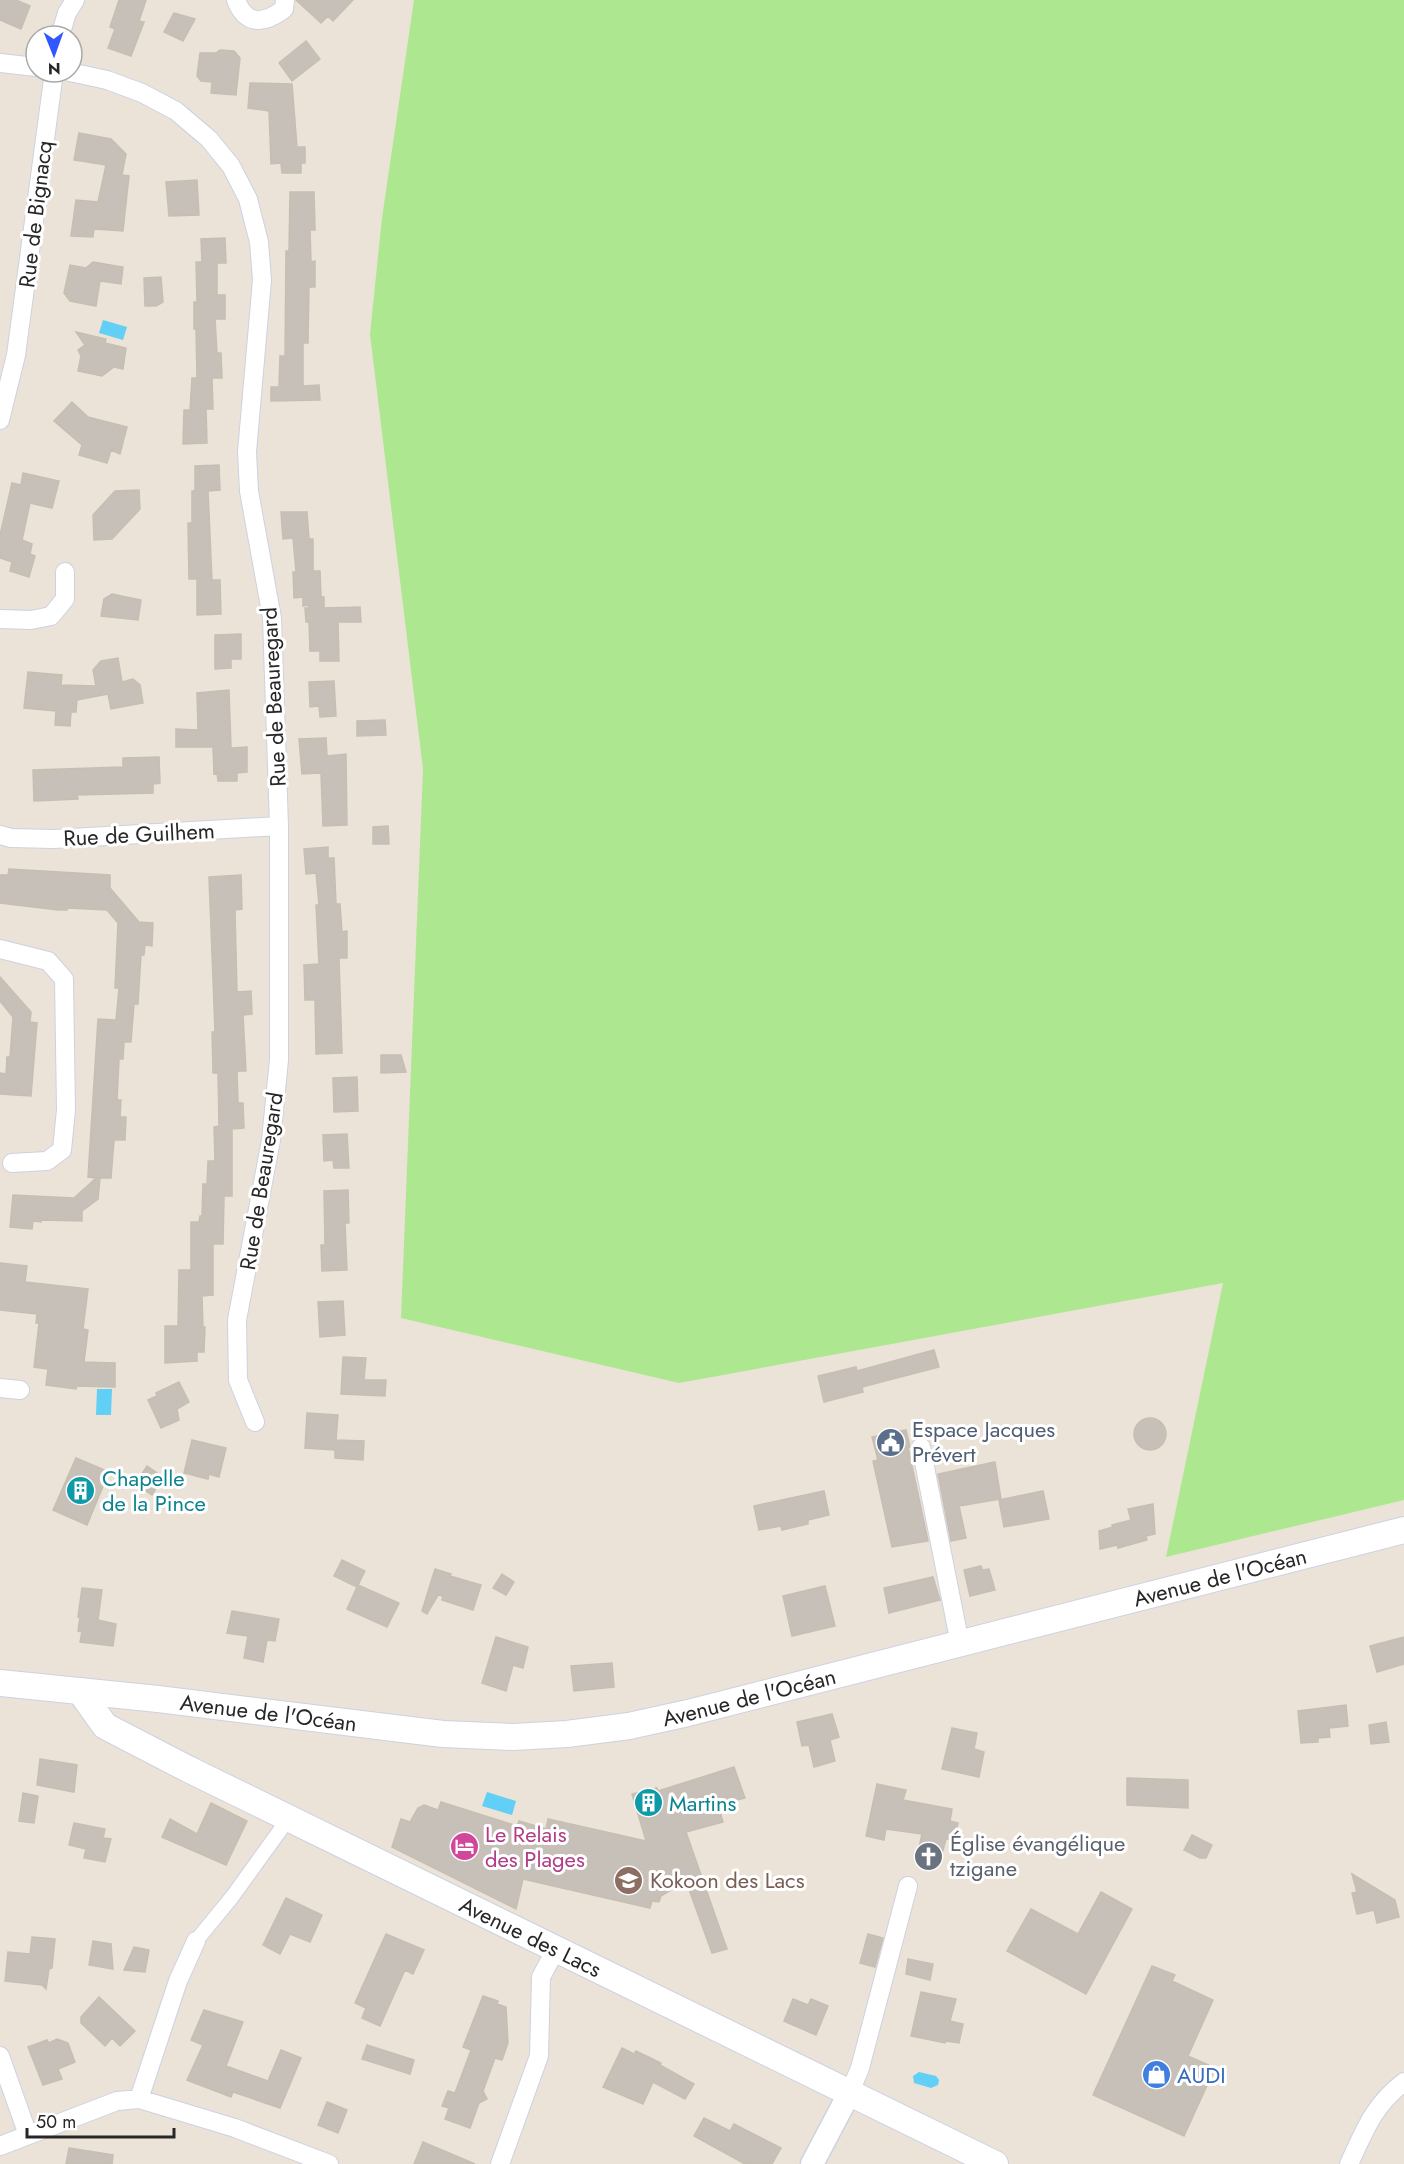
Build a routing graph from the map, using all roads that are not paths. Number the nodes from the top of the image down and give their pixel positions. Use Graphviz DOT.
graph roads {
  1 [pos="75,0"];
  2 [pos="236,0"];
  3 [pos="285,0"];
  4 [pos="64,24"];
  5 [pos="0,63"];
  6 [pos="24,66"];
  7 [pos="84,75"];
  8 [pos="52,84"];
  9 [pos="8,353"];
  10 [pos="0,420"];
  11 [pos="65,572"];
  12 [pos="0,619"];
  13 [pos="279,826"];
  14 [pos="0,834"];
  15 [pos="0,949"];
  16 [pos="12,1163"];
  17 [pos="0,1388"];
  18 [pos="20,1390"];
  19 [pos="255,1422"];
  20 [pos="921,1447"];
  21 [pos="1404,1530"];
  22 [pos="960,1644"];
  23 [pos="0,1683"];
  24 [pos="80,1691"];
  25 [pos="289,1818"];
  26 [pos="908,1886"];
  27 [pos="196,1941"];
  28 [pos="556,1949"];
  29 [pos="0,2056"];
  30 [pos="1404,2082"];
  31 [pos="850,2092"];
  32 [pos="138,2099"];
  33 [pos="28,2135"];
  34 [pos="0,2146"];
  35 [pos="329,2164"];
  36 [pos="500,2164"];
  37 [pos="812,2164"];
  38 [pos="995,2164"];
  39 [pos="1349,2164"];
  1 -- 4 [label="street"];
  2 -- 3 [label="street"];
  5 -- 6 [label="street"];
  7 -- 13 [label="street, Rue de Beauregard"];
  8 -- 9 [label="street, Rue de Bignacq"];
  9 -- 10 [label="street, Rue de Bignacq"];
  11 -- 12 [label="street"];
  13 -- 14 [label="street, Rue de Guilhem"];
  13 -- 19 [label="street, Rue de Beauregard"];
  15 -- 16 [label="street"];
  17 -- 18 [label="street"];
  20 -- 22 [label="street"];
  21 -- 22 [label="main road, Avenue de l'Océan"];
  22 -- 24 [label="main road, Avenue de l'Océan"];
  23 -- 24 [label="main road, Avenue de l'Océan"];
  24 -- 25 [label="main road, Avenue des Lacs"];
  25 -- 27 [label="street"];
  25 -- 28 [label="main road, Avenue des Lacs"];
  26 -- 31 [label="street"];
  27 -- 32 [label="street"];
  28 -- 31 [label="main road, Avenue des Lacs"];
  28 -- 36 [label="street"];
  29 -- 33 [label="street"];
  30 -- 39 [label="street"];
  31 -- 37 [label="street"];
  31 -- 38 [label="main road, Avenue des Lacs"];
  32 -- 33 [label="street"];
  32 -- 35 [label="street"];
  33 -- 34 [label="street"];
}
